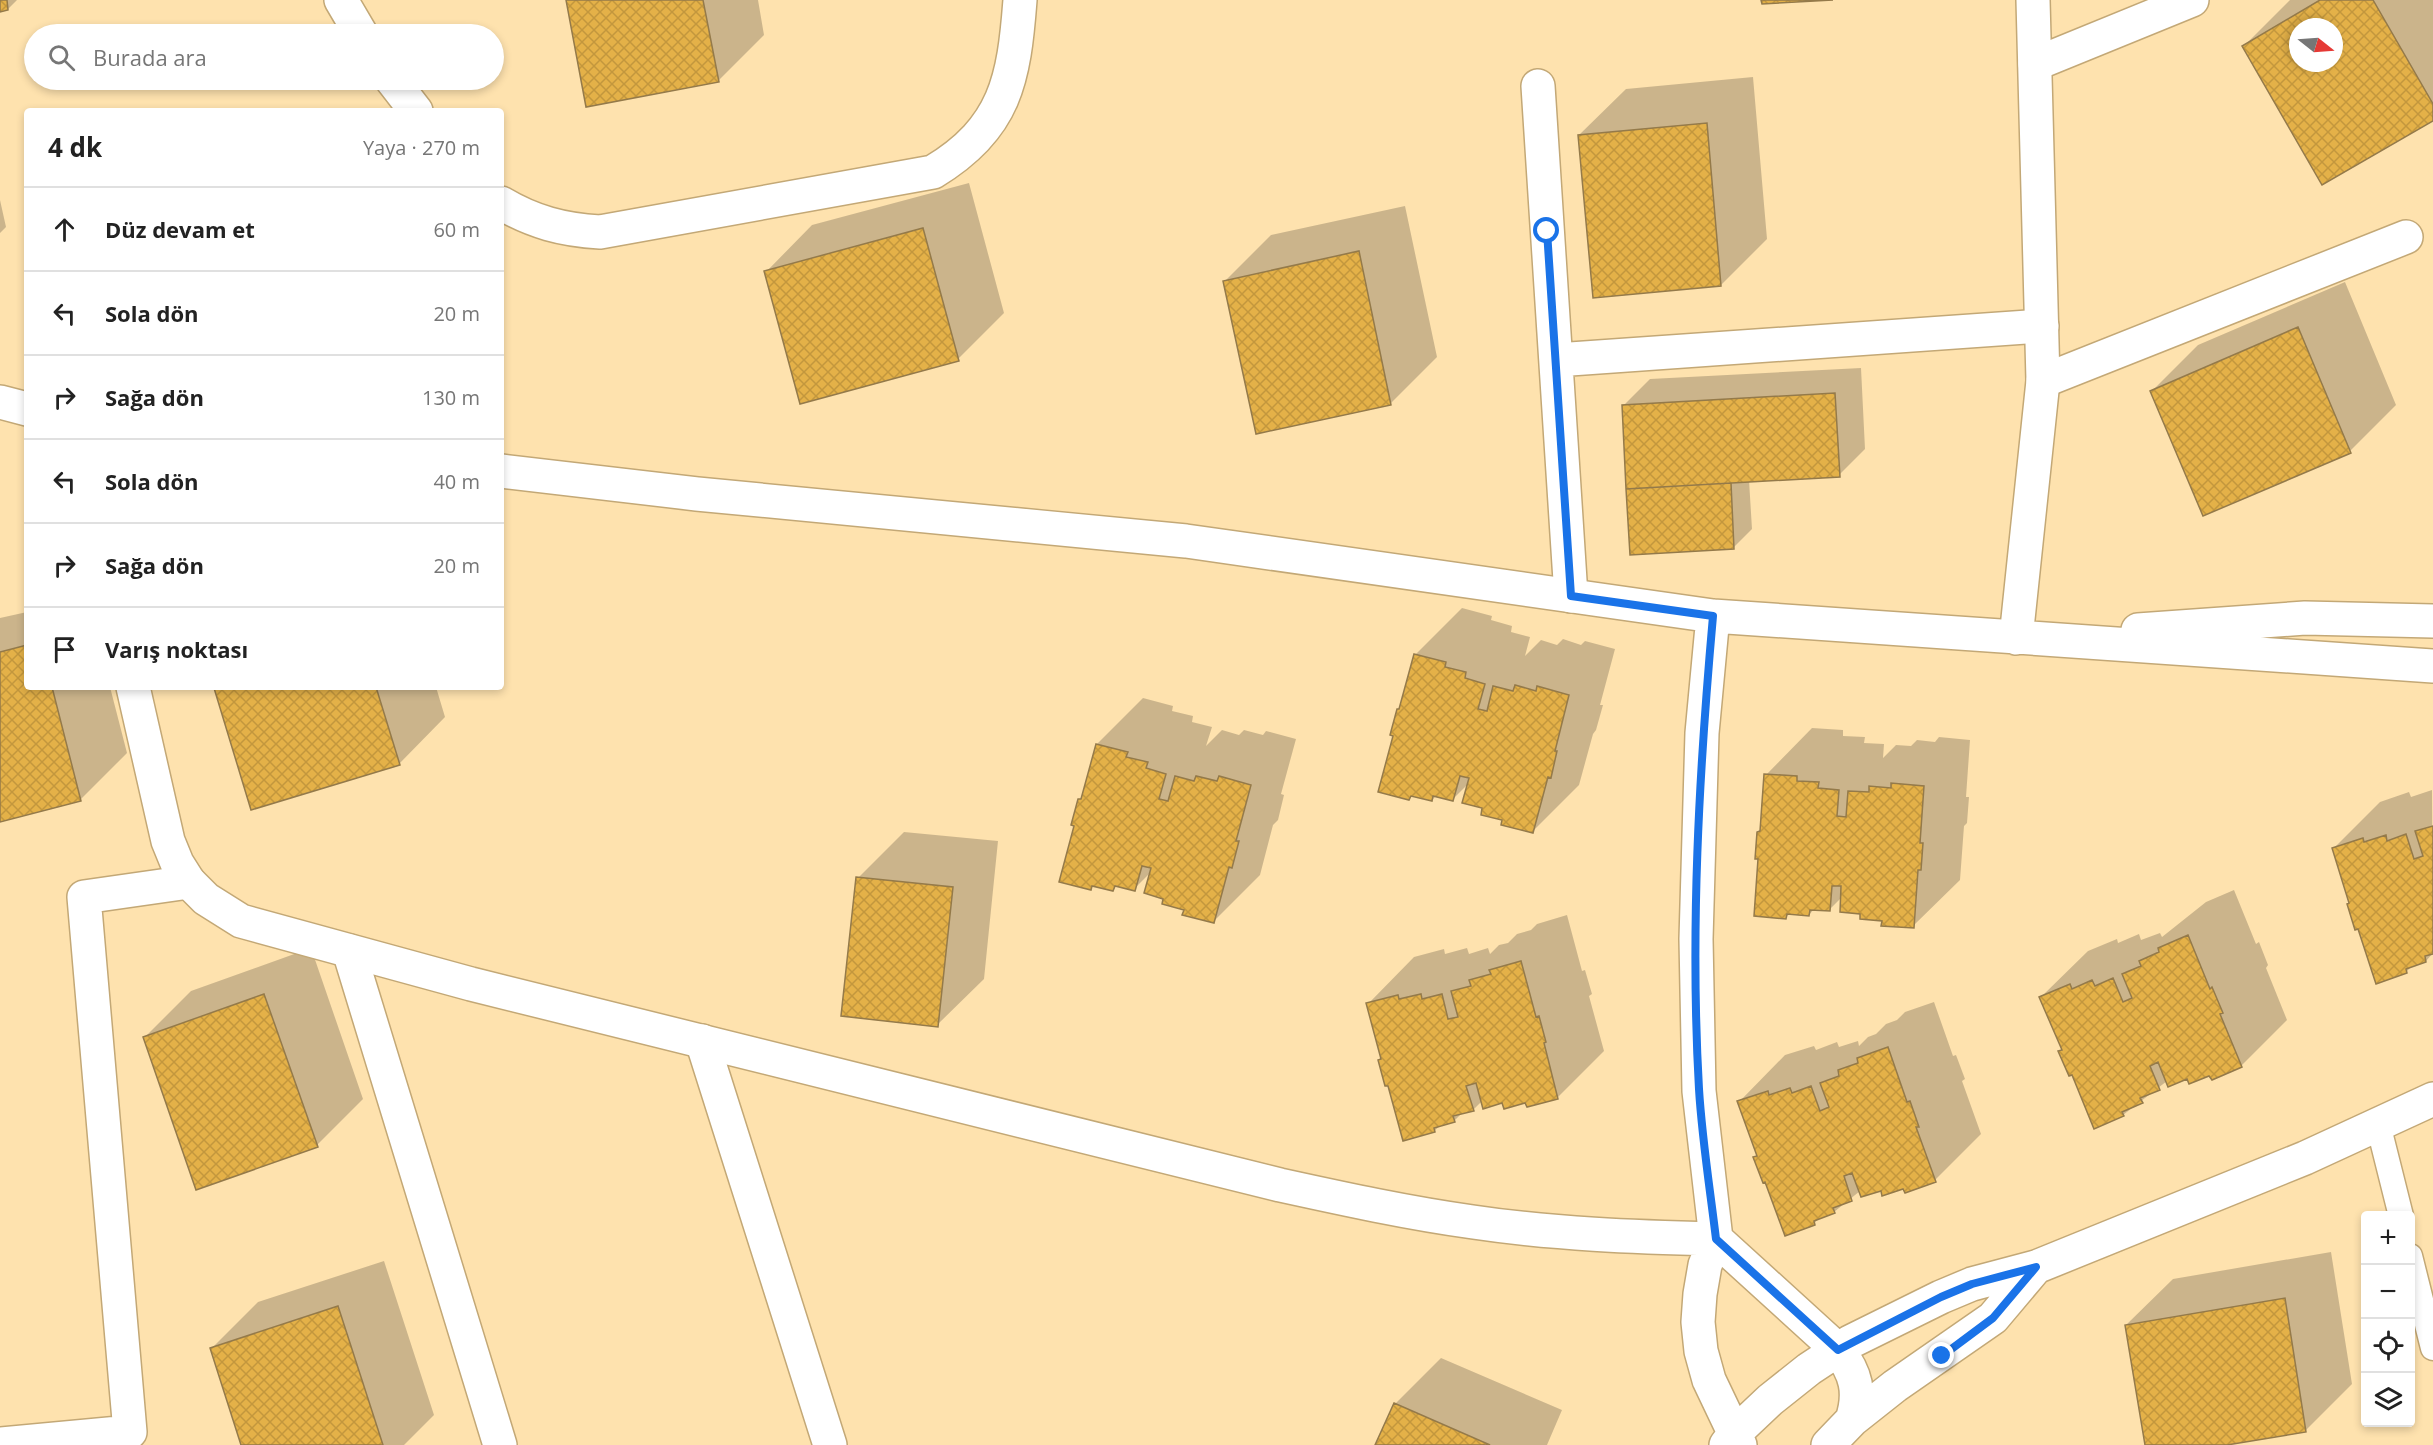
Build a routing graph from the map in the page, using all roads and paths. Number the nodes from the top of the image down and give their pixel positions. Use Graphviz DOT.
graph roads {
  1 [pos="341,0"];
  2 [pos="1020,0"];
  3 [pos="2033,0"];
  4 [pos="2192,0"];
  5 [pos="354,24"];
  6 [pos="2035,64"];
  7 [pos="1538,86"];
  8 [pos="400,90"];
  9 [pos="415,108"];
  10 [pos="504,205"];
  11 [pos="2406,237"];
  12 [pos="2042,326"];
  13 [pos="1556,360"];
  14 [pos="2043,381"];
  15 [pos="0,402"];
  16 [pos="24,408"];
  17 [pos="0,421"];
  18 [pos="24,421"];
  19 [pos="504,471"];
  20 [pos="1571,596"];
  21 [pos="1713,616"];
  22 [pos="2433,621"];
  23 [pos="2016,638"];
  24 [pos="2433,666"];
  25 [pos="134,690"];
  26 [pos="189,882"];
  27 [pos="349,951"];
  28 [pos="702,1041"];
  29 [pos="2433,1099"];
  30 [pos="2378,1124"];
  31 [pos="2400,1211"];
  32 [pos="1716,1239"];
  33 [pos="2412,1265"];
  34 [pos="2036,1267"];
  35 [pos="2433,1348"];
  36 [pos="1838,1350"];
  37 [pos="1852,1420"];
  38 [pos="1733,1441"];
  39 [pos="0,1444"];
  40 [pos="500,1445"];
  41 [pos="830,1445"];
  42 [pos="1828,1445"];
  1 -- 5 [label="street"];
  2 -- 10 [label="street"];
  3 -- 6 [label="street"];
  4 -- 6 [label="street"];
  6 -- 12 [label="street"];
  7 -- 13 [label="street"];
  8 -- 9 [label="street"];
  11 -- 14 [label="street"];
  12 -- 13 [label="street"];
  12 -- 14 [label="street"];
  13 -- 20 [label="street"];
  14 -- 23 [label="street"];
  15 -- 16 [label="street"];
  17 -- 18 [label="street"];
  19 -- 20 [label="street"];
  20 -- 21 [label="street"];
  21 -- 23 [label="street"];
  21 -- 32 [label="street"];
  22 -- 23 [label="street"];
  23 -- 24 [label="street"];
  25 -- 26 [label="street"];
  26 -- 27 [label="street"];
  26 -- 39 [label="street"];
  27 -- 28 [label="street"];
  27 -- 40 [label="street"];
  28 -- 32 [label="street"];
  28 -- 41 [label="street"];
  29 -- 30 [label="street"];
  30 -- 31 [label="lane"];
  30 -- 34 [label="street"];
  32 -- 36 [label="street"];
  32 -- 38 [label="street"];
  33 -- 35 [label="lane"];
  34 -- 36 [label="street"];
  34 -- 37 [label="street"];
  36 -- 37 [label="street"];
  36 -- 38 [label="street"];
  37 -- 42 [label="street"];
}
